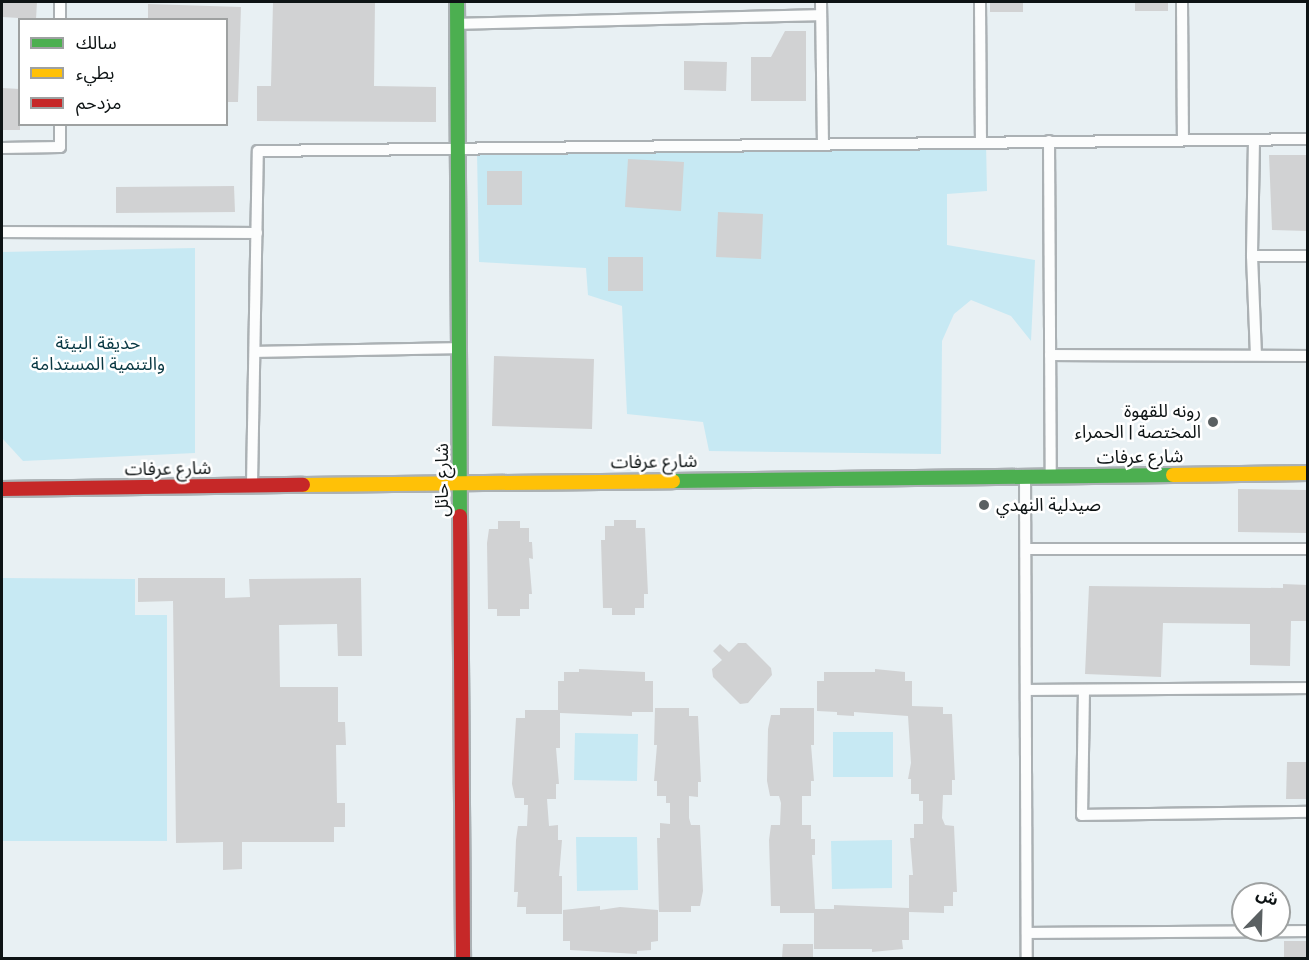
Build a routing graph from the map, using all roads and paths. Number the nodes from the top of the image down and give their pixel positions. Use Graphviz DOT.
graph roads {
  1 [pos="60,2"];
  2 [pos="457,2"];
  3 [pos="821,2"];
  4 [pos="980,2"];
  5 [pos="1182,2"];
  6 [pos="821,15"];
  7 [pos="60,18"];
  8 [pos="456,24"];
  9 [pos="60,126"];
  10 [pos="1308,139"];
  11 [pos="1183,140"];
  12 [pos="1254,140"];
  13 [pos="1049,141"];
  14 [pos="981,142"];
  15 [pos="823,143"];
  16 [pos="459,146"];
  17 [pos="2,148"];
  18 [pos="2,232"];
  19 [pos="257,233"];
  20 [pos="1252,256"];
  21 [pos="1308,256"];
  22 [pos="460,348"];
  23 [pos="256,352"];
  24 [pos="1050,355"];
  25 [pos="1256,355"];
  26 [pos="1308,356"];
  27 [pos="1308,473"];
  28 [pos="1025,476"];
  29 [pos="1051,476"];
  30 [pos="460,482"];
  31 [pos="252,485"];
  32 [pos="2,489"];
  33 [pos="1026,549"];
  34 [pos="1308,549"];
  35 [pos="1308,688"];
  36 [pos="1027,690"];
  37 [pos="1084,690"];
  38 [pos="1308,812"];
  39 [pos="1308,931"];
  40 [pos="1027,933"];
  41 [pos="463,958"];
  42 [pos="1027,958"];
  1 -- 7 [label="street"];
  2 -- 8 [label="street, شارع حائل"];
  3 -- 6 [label="street"];
  4 -- 14 [label="street"];
  5 -- 11 [label="street"];
  6 -- 8 [label="street"];
  6 -- 15 [label="street"];
  8 -- 16 [label="street, شارع حائل"];
  9 -- 17 [label="street"];
  10 -- 12 [label="street"];
  11 -- 12 [label="street"];
  11 -- 13 [label="street"];
  12 -- 20 [label="street"];
  13 -- 14 [label="street"];
  13 -- 24 [label="street"];
  14 -- 15 [label="street"];
  15 -- 16 [label="street"];
  16 -- 19 [label="street"];
  16 -- 22 [label="street, شارع حائل"];
  18 -- 19 [label="street"];
  19 -- 23 [label="street"];
  20 -- 21 [label="street"];
  20 -- 25 [label="street"];
  22 -- 23 [label="street"];
  22 -- 30 [label="street, شارع حائل"];
  23 -- 31 [label="street"];
  24 -- 25 [label="street"];
  24 -- 29 [label="street"];
  25 -- 26 [label="street"];
  27 -- 29 [label="street, شارع عرفات"];
  28 -- 29 [label="street, شارع عرفات"];
  28 -- 30 [label="street, شارع عرفات"];
  28 -- 33 [label="street"];
  30 -- 31 [label="street, شارع عرفات"];
  30 -- 41 [label="street, شارع حائل"];
  31 -- 32 [label="street, شارع عرفات"];
  33 -- 34 [label="street"];
  33 -- 36 [label="street"];
  35 -- 37 [label="street"];
  36 -- 37 [label="street"];
  36 -- 40 [label="street"];
  37 -- 38 [label="street"];
  39 -- 40 [label="street"];
  40 -- 42 [label="street"];
}
